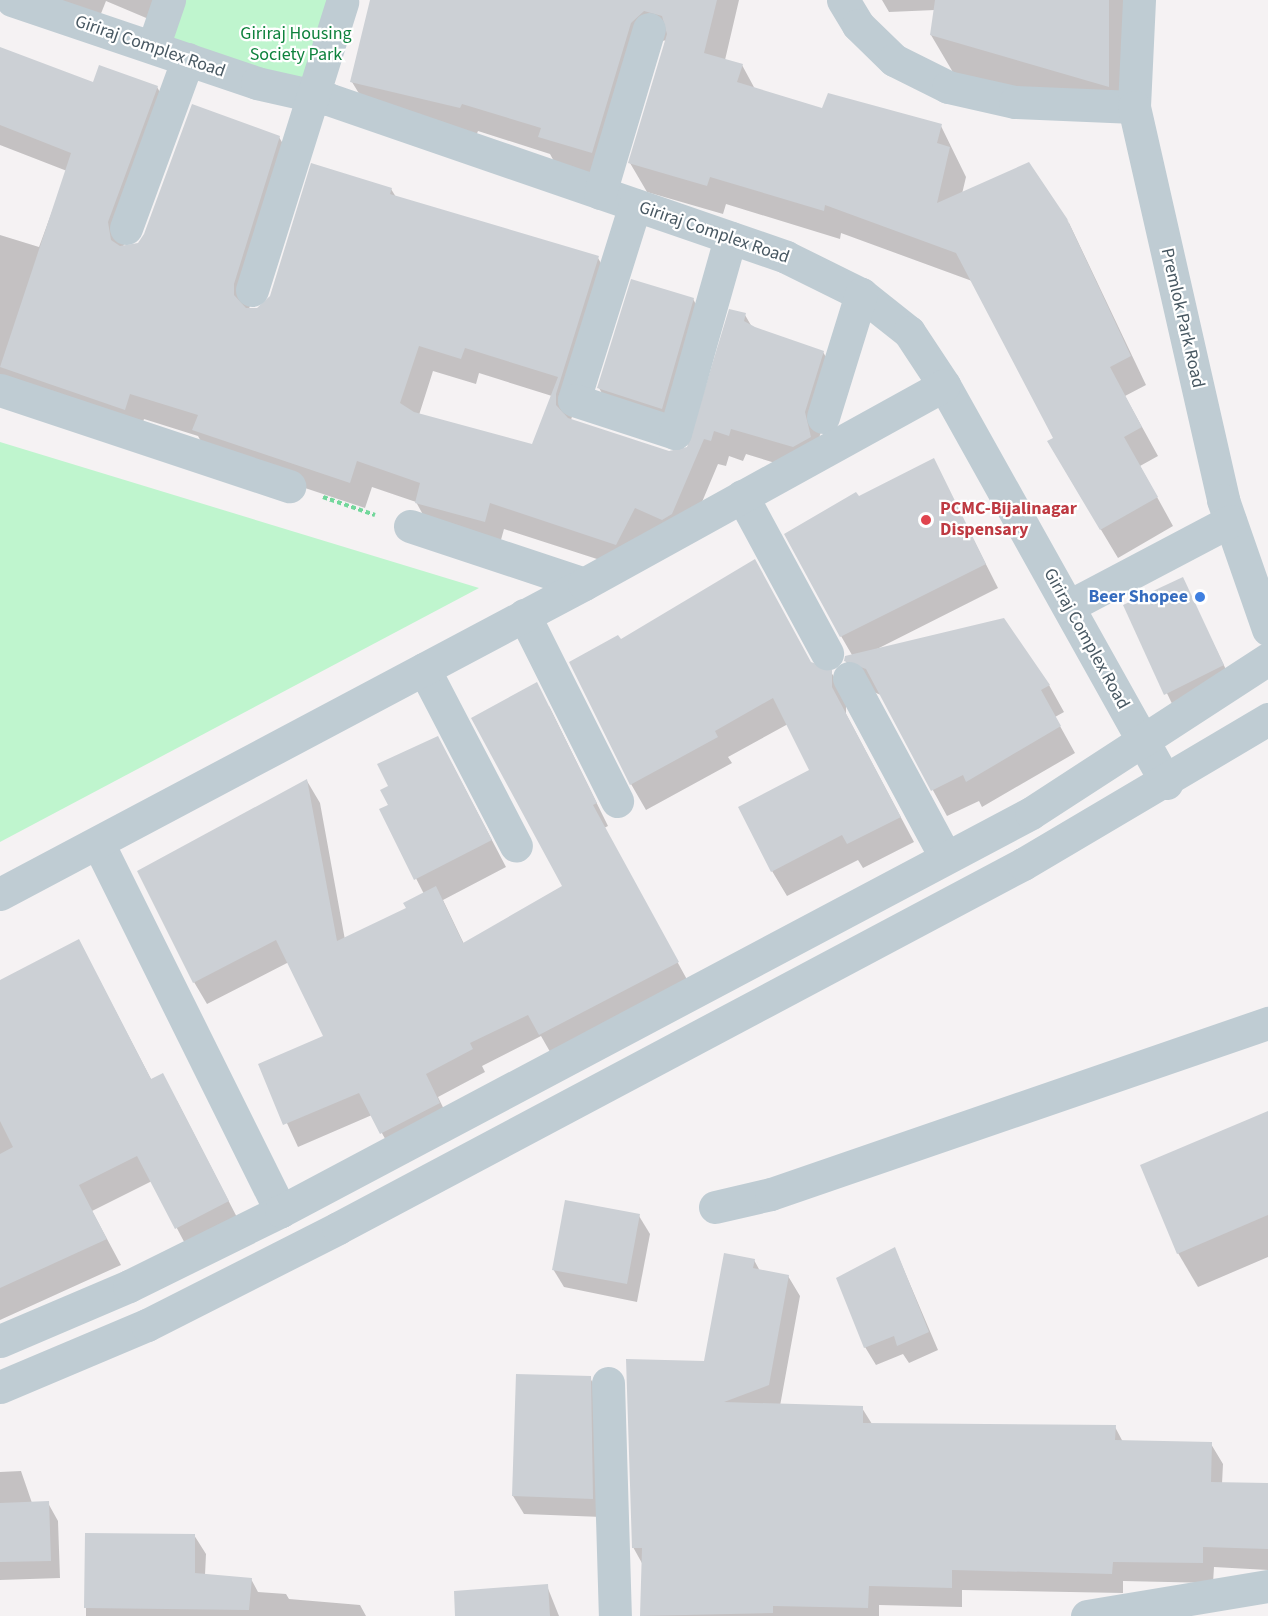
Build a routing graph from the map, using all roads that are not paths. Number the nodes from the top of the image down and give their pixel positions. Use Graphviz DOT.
graph roads {
  1 [pos="12,0"];
  2 [pos="169,0"];
  3 [pos="843,0"];
  4 [pos="1139,0"];
  5 [pos="342,2"];
  6 [pos="649,29"];
  7 [pos="153,47"];
  8 [pos="188,59"];
  9 [pos="315,97"];
  10 [pos="1134,107"];
  11 [pos="600,193"];
  12 [pos="634,205"];
  13 [pos="126,228"];
  14 [pos="730,238"];
  15 [pos="252,290"];
  16 [pos="861,294"];
  17 [pos="944,385"];
  18 [pos="0,390"];
  19 [pos="823,417"];
  20 [pos="289,486"];
  21 [pos="742,496"];
  22 [pos="1230,521"];
  23 [pos="410,526"];
  24 [pos="584,584"];
  25 [pos="1069,606"];
  26 [pos="524,615"];
  27 [pos="1268,629"];
  28 [pos="827,653"];
  29 [pos="1268,660"];
  30 [pos="424,669"];
  31 [pos="849,678"];
  32 [pos="1268,719"];
  33 [pos="1141,739"];
  34 [pos="1166,783"];
  35 [pos="617,801"];
  36 [pos="98,843"];
  37 [pos="516,846"];
  38 [pos="946,858"];
  39 [pos="0,894"];
  40 [pos="1268,1023"];
  41 [pos="715,1207"];
  42 [pos="280,1211"];
  43 [pos="0,1341"];
  44 [pos="608,1383"];
  45 [pos="0,1387"];
  46 [pos="1268,1586"];
  47 [pos="615,1616"];
  48 [pos="1087,1616"];
  1 -- 7 [label="street, Giriraj Complex Road"];
  2 -- 7 [label="street"];
  3 -- 10 [label="street"];
  4 -- 10 [label="street, Premlok Park Road"];
  5 -- 9 [label="street"];
  6 -- 11 [label="street"];
  7 -- 8 [label="street, Giriraj Complex Road"];
  8 -- 9 [label="street, Giriraj Complex Road"];
  8 -- 13 [label="street"];
  9 -- 11 [label="street, Giriraj Complex Road"];
  9 -- 15 [label="street"];
  10 -- 22 [label="street, Premlok Park Road"];
  11 -- 12 [label="street, Giriraj Complex Road"];
  12 -- 14 [label="street, Giriraj Complex Road"];
  12 -- 14 [label="street"];
  14 -- 16 [label="street, Giriraj Complex Road"];
  16 -- 17 [label="street, Giriraj Complex Road"];
  16 -- 19 [label="street"];
  17 -- 21 [label="street"];
  17 -- 25 [label="street, Giriraj Complex Road"];
  18 -- 20 [label="street"];
  21 -- 24 [label="street"];
  21 -- 28 [label="street"];
  22 -- 25 [label="street"];
  22 -- 27 [label="street, Premlok Park Road"];
  23 -- 24 [label="street"];
  24 -- 26 [label="street"];
  25 -- 33 [label="street, Giriraj Complex Road"];
  26 -- 30 [label="street"];
  26 -- 35 [label="street"];
  29 -- 33 [label="street"];
  30 -- 36 [label="street"];
  30 -- 37 [label="street"];
  31 -- 38 [label="street"];
  32 -- 34 [label="street"];
  33 -- 34 [label="street, Giriraj Complex Road"];
  33 -- 38 [label="street"];
  34 -- 45 [label="street"];
  36 -- 39 [label="street"];
  36 -- 42 [label="street"];
  38 -- 42 [label="street"];
  40 -- 41 [label="street"];
  42 -- 43 [label="street"];
  44 -- 47 [label="street"];
  46 -- 48 [label="street"];
}
